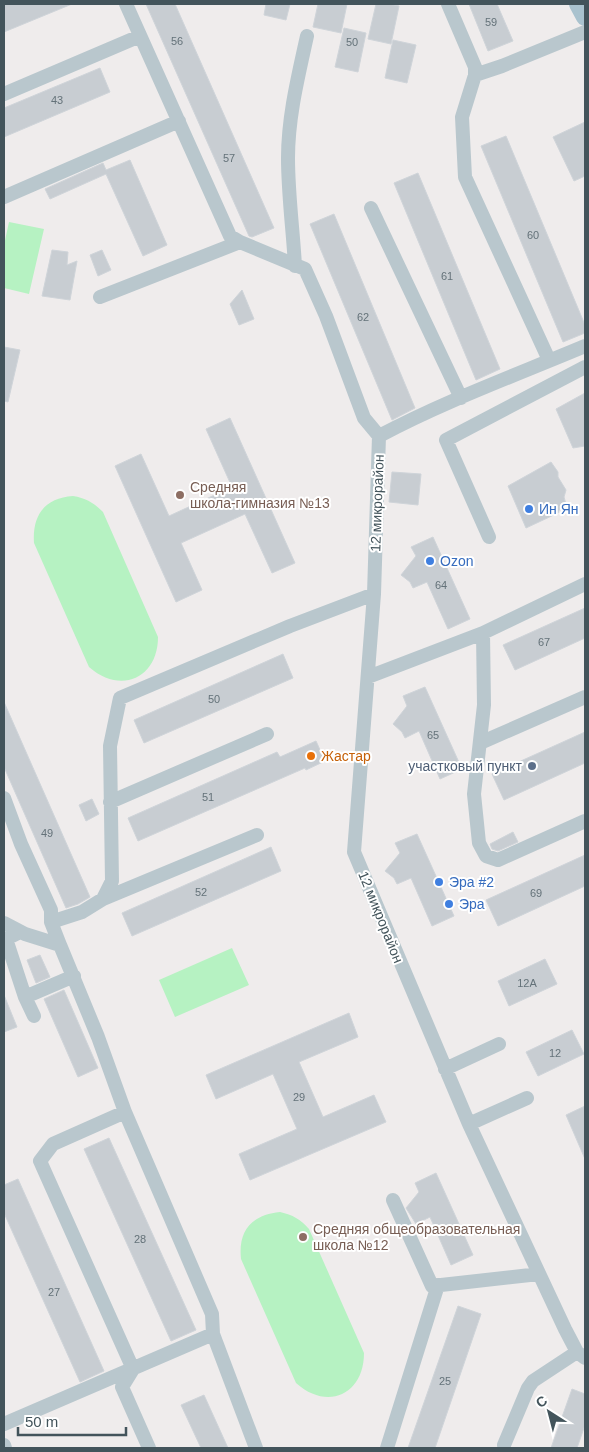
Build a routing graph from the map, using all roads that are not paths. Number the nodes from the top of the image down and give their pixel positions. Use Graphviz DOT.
graph roads {
  1 [pos="126,4"];
  2 [pos="448,4"];
  3 [pos="578,4"];
  4 [pos="585,17"];
  5 [pos="585,32"];
  6 [pos="140,36"];
  7 [pos="307,36"];
  8 [pos="475,75"];
  9 [pos="4,94"];
  10 [pos="179,121"];
  11 [pos="4,197"];
  12 [pos="371,208"];
  13 [pos="240,242"];
  14 [pos="295,266"];
  15 [pos="100,297"];
  16 [pos="585,346"];
  17 [pos="549,360"];
  18 [pos="585,367"];
  19 [pos="461,398"];
  20 [pos="379,436"];
  21 [pos="489,537"];
  22 [pos="585,584"];
  23 [pos="374,594"];
  24 [pos="483,633"];
  25 [pos="368,677"];
  26 [pos="585,697"];
  27 [pos="266,734"];
  28 [pos="480,743"];
  29 [pos="4,798"];
  30 [pos="110,802"];
  31 [pos="585,822"];
  32 [pos="257,835"];
  33 [pos="103,900"];
  34 [pos="50,922"];
  35 [pos="4,923"];
  36 [pos="20,932"];
  37 [pos="60,944"];
  38 [pos="74,976"];
  39 [pos="25,997"];
  40 [pos="34,1016"];
  41 [pos="499,1044"];
  42 [pos="445,1069"];
  43 [pos="527,1098"];
  44 [pos="125,1112"];
  45 [pos="469,1124"];
  46 [pos="393,1200"];
  47 [pos="539,1274"];
  48 [pos="438,1285"];
  49 [pos="213,1334"];
  50 [pos="581,1355"];
  51 [pos="132,1369"];
  52 [pos="4,1424"];
  53 [pos="504,1445"];
  54 [pos="149,1448"];
  55 [pos="256,1448"];
  56 [pos="387,1448"];
  1 -- 6 [label="street"];
  2 -- 8 [label="street"];
  3 -- 4 [label="main road"];
  5 -- 8 [label="street"];
  6 -- 9 [label="street"];
  6 -- 10 [label="street"];
  7 -- 14 [label="street"];
  8 -- 17 [label="street"];
  10 -- 11 [label="street"];
  10 -- 13 [label="street"];
  12 -- 19 [label="street"];
  13 -- 14 [label="street"];
  13 -- 15 [label="street"];
  14 -- 20 [label="street"];
  16 -- 17 [label="street"];
  17 -- 19 [label="street"];
  18 -- 21 [label="street"];
  19 -- 20 [label="street"];
  20 -- 23 [label="street, 12 микрорайон"];
  22 -- 24 [label="street"];
  23 -- 25 [label="street, 12 микрорайон"];
  23 -- 30 [label="street"];
  24 -- 25 [label="street"];
  24 -- 28 [label="street"];
  25 -- 42 [label="street, 12 микрорайон"];
  26 -- 28 [label="street"];
  27 -- 30 [label="street"];
  28 -- 31 [label="street"];
  29 -- 34 [label="street"];
  30 -- 33 [label="street"];
  32 -- 33 [label="street"];
  33 -- 34 [label="street"];
  34 -- 37 [label="street"];
  35 -- 36 [label="street"];
  36 -- 37 [label="street"];
  36 -- 39 [label="street"];
  37 -- 38 [label="street"];
  38 -- 39 [label="street"];
  38 -- 44 [label="street"];
  39 -- 40 [label="street"];
  41 -- 42 [label="street"];
  42 -- 45 [label="street, 12 микрорайон"];
  43 -- 45 [label="street"];
  44 -- 49 [label="street"];
  44 -- 51 [label="street"];
  45 -- 47 [label="street, 12 микрорайон"];
  46 -- 48 [label="street"];
  47 -- 48 [label="street"];
  47 -- 50 [label="street, 12 микрорайон"];
  48 -- 56 [label="street"];
  49 -- 51 [label="street"];
  49 -- 55 [label="street"];
  50 -- 53 [label="street"];
  51 -- 52 [label="street"];
  51 -- 54 [label="street"];
}
